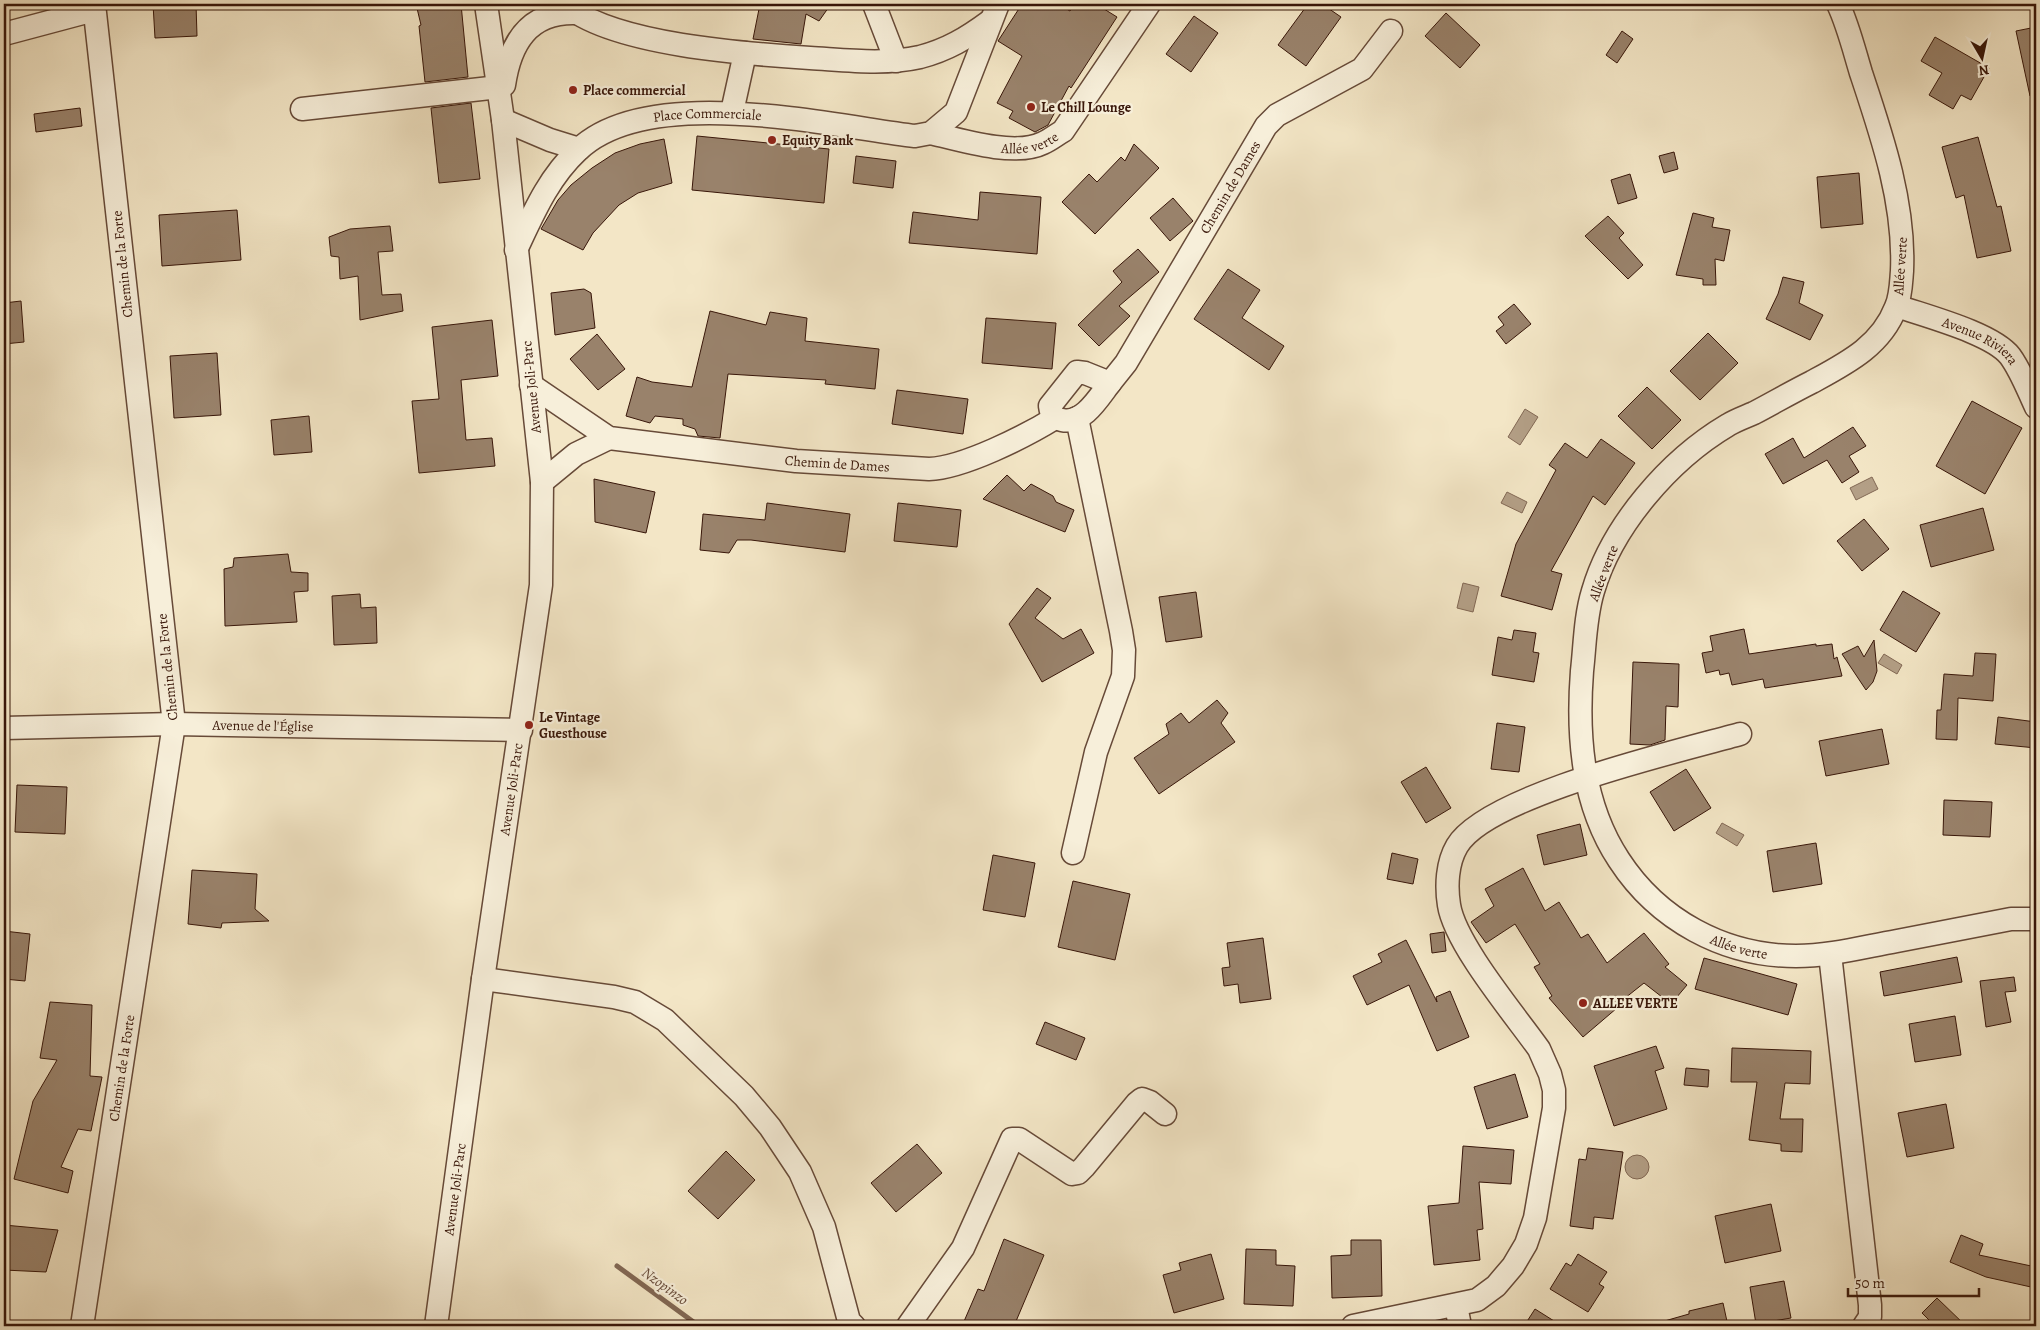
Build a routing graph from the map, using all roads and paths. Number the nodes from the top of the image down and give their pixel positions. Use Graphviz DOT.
graph roads {
  1 [pos="486,4"];
  2 [pos="874,4"];
  3 [pos="1149,4"];
  4 [pos="1838,4"];
  5 [pos="94,7"];
  6 [pos="570,8"];
  7 [pos="994,12"];
  8 [pos="1391,31"];
  9 [pos="4,34"];
  10 [pos="744,54"];
  11 [pos="896,61"];
  12 [pos="501,105"];
  13 [pos="302,109"];
  14 [pos="732,112"];
  15 [pos="931,133"];
  16 [pos="579,148"];
  17 [pos="516,250"];
  18 [pos="1897,306"];
  19 [pos="1110,383"];
  20 [pos="531,385"];
  21 [pos="2036,407"];
  22 [pos="1055,418"];
  23 [pos="1078,418"];
  24 [pos="609,438"];
  25 [pos="542,482"];
  26 [pos="174,724"];
  27 [pos="4,728"];
  28 [pos="521,730"];
  29 [pos="1740,734"];
  30 [pos="1585,778"];
  31 [pos="1073,853"];
  32 [pos="2036,919"];
  33 [pos="1830,954"];
  34 [pos="483,979"];
  35 [pos="1165,1114"];
  36 [pos="1458,1316"];
  37 [pos="1872,1323"];
  38 [pos="82,1326"];
  39 [pos="436,1326"];
  40 [pos="854,1326"];
  41 [pos="908,1326"];
  42 [pos="1353,1326"];
  1 -- 12 [label="street"];
  2 -- 11 [label="street"];
  3 -- 15 [label="street, Allée verte"];
  4 -- 18 [label="street, Allée verte"];
  5 -- 9 [label="street"];
  5 -- 26 [label="street, Chemin de la Forte"];
  6 -- 10 [label="street"];
  6 -- 12 [label="street"];
  7 -- 11 [label="street"];
  7 -- 15 [label="street"];
  8 -- 19 [label="street, Chemin de Dames"];
  10 -- 11 [label="street"];
  10 -- 14 [label="street"];
  12 -- 13 [label="street"];
  12 -- 16 [label="street"];
  12 -- 17 [label="street, Avenue Joli-Parc"];
  14 -- 15 [label="street, Place Commerciale"];
  14 -- 16 [label="street, Place Commerciale"];
  16 -- 17 [label="street, Place Commerciale"];
  17 -- 20 [label="street, Avenue Joli-Parc"];
  18 -- 21 [label="street, Avenue Riviera"];
  18 -- 30 [label="street, Allée verte"];
  19 -- 22 [label="street"];
  19 -- 23 [label="street, Chemin de Dames"];
  20 -- 24 [label="street"];
  20 -- 25 [label="street, Avenue Joli-Parc"];
  22 -- 23 [label="street"];
  22 -- 24 [label="street, Chemin de Dames"];
  23 -- 31 [label="street"];
  24 -- 25 [label="street"];
  25 -- 28 [label="street, Avenue Joli-Parc"];
  26 -- 27 [label="street, Avenue de l'Église"];
  26 -- 28 [label="street, Avenue de l'Église"];
  26 -- 38 [label="street, Chemin de la Forte"];
  28 -- 34 [label="street, Avenue Joli-Parc"];
  29 -- 30 [label="street"];
  30 -- 33 [label="street, Allée verte"];
  30 -- 36 [label="street"];
  32 -- 33 [label="street, Allée verte"];
  33 -- 37 [label="street"];
  34 -- 39 [label="street, Avenue Joli-Parc"];
  34 -- 40 [label="street"];
  35 -- 41 [label="street"];
  36 -- 42 [label="street"];
}
